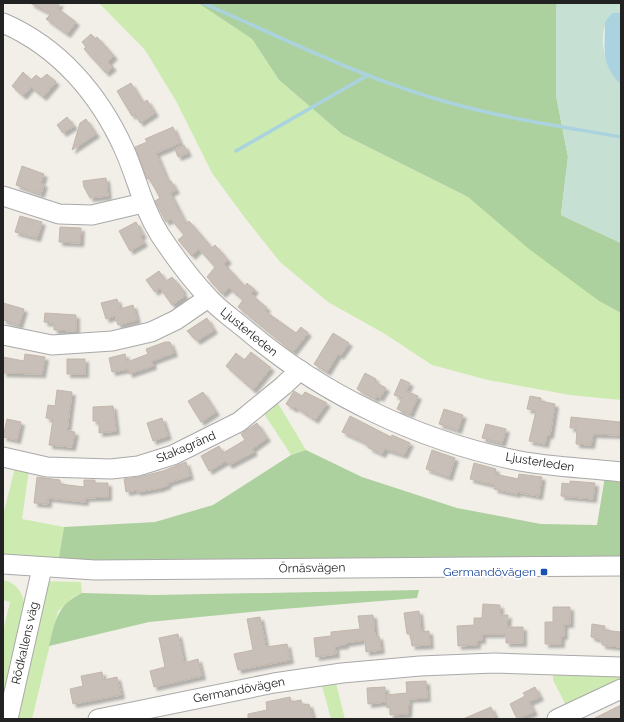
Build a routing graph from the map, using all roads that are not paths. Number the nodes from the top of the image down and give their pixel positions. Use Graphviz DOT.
graph roads {
  1 [pos="3,23"];
  2 [pos="3,196"];
  3 [pos="143,203"];
  4 [pos="208,298"];
  5 [pos="3,335"];
  6 [pos="300,370"];
  7 [pos="3,456"];
  8 [pos="621,472"];
  9 [pos="3,564"];
  10 [pos="621,566"];
  11 [pos="42,568"];
  12 [pos="621,667"];
  13 [pos="621,689"];
  14 [pos="8,719"];
  15 [pos="98,719"];
  16 [pos="557,719"];
  1 -- 3 [label="street, Ljusterleden"];
  2 -- 3 [label="street"];
  3 -- 4 [label="street, Ljusterleden"];
  4 -- 5 [label="street"];
  4 -- 6 [label="street, Ljusterleden"];
  6 -- 7 [label="street, Stakagränd"];
  6 -- 8 [label="street, Ljusterleden"];
  9 -- 11 [label="street, Örnäsvägen"];
  10 -- 11 [label="street, Örnäsvägen"];
  11 -- 14 [label="street, Rödkallens väg"];
  12 -- 15 [label="street, Germandövägen"];
  13 -- 16 [label="street"];
}
